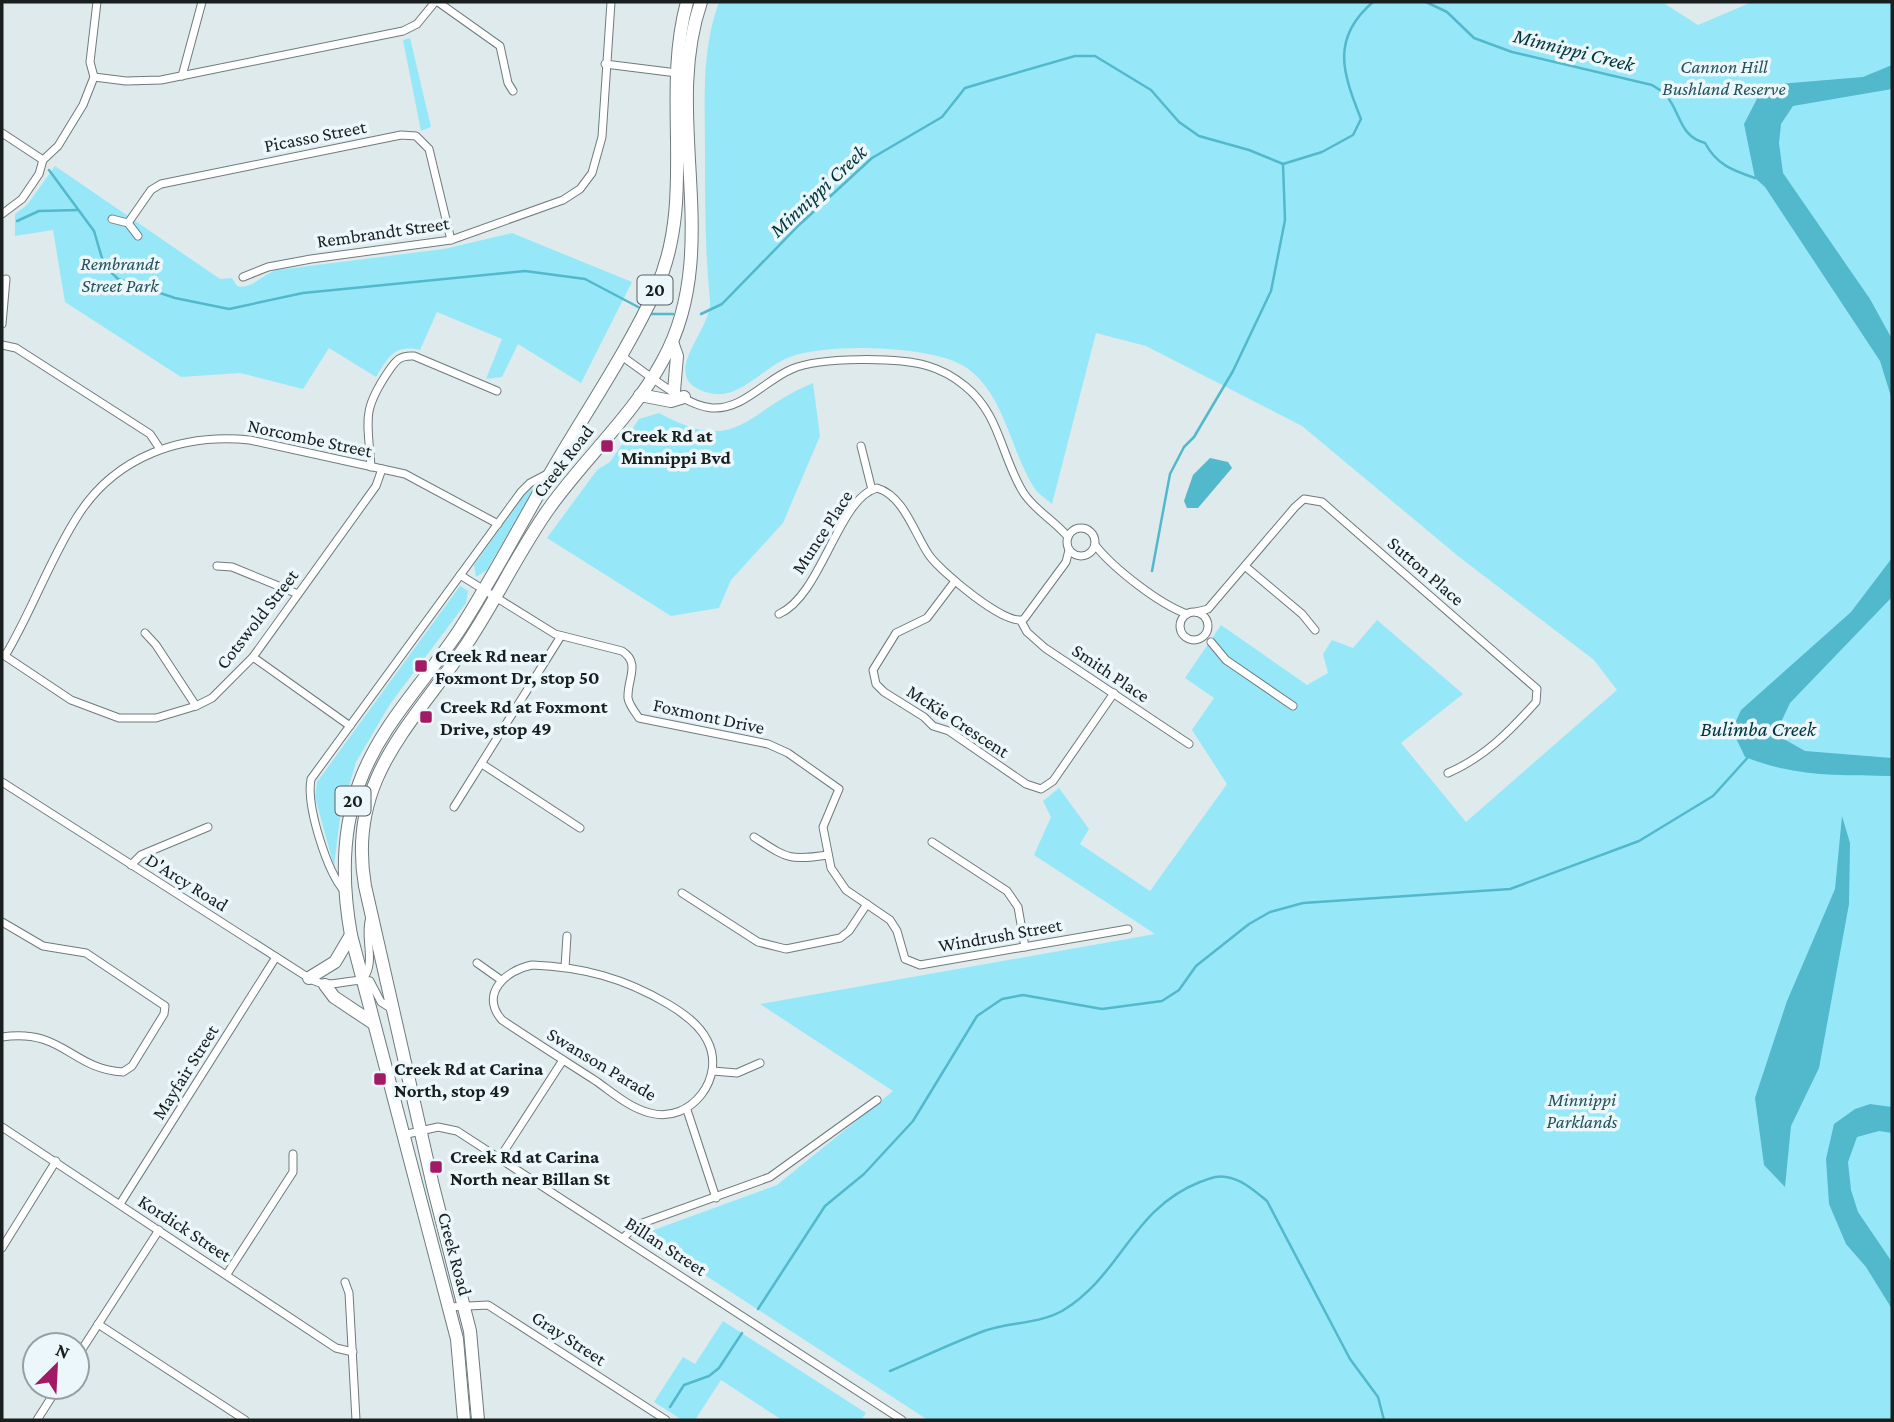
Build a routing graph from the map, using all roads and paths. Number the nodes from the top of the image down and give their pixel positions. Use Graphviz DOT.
graph roads {
  1 [pos="97,2"];
  2 [pos="202,2"];
  3 [pos="436,2"];
  4 [pos="611,2"];
  5 [pos="687,2"];
  6 [pos="701,2"];
  7 [pos="605,64"];
  8 [pos="677,73"];
  9 [pos="181,76"];
  10 [pos="94,77"];
  11 [pos="513,91"];
  12 [pos="2,133"];
  13 [pos="43,160"];
  14 [pos="2,214"];
  15 [pos="112,219"];
  16 [pos="128,223"];
  17 [pos="138,236"];
  18 [pos="451,240"];
  19 [pos="692,241"];
  20 [pos="671,243"];
  21 [pos="243,277"];
  22 [pos="6,279"];
  23 [pos="2,324"];
  24 [pos="672,342"];
  25 [pos="2,345"];
  26 [pos="620,355"];
  27 [pos="653,377"];
  28 [pos="497,391"];
  29 [pos="679,394"];
  30 [pos="640,395"];
  31 [pos="861,446"];
  32 [pos="160,449"];
  33 [pos="371,467"];
  34 [pos="382,469"];
  35 [pos="552,471"];
  36 [pos="872,490"];
  37 [pos="498,524"];
  38 [pos="1058,525"];
  39 [pos="1074,530"];
  40 [pos="1068,537"];
  41 [pos="1095,545"];
  42 [pos="1069,550"];
  43 [pos="1090,553"];
  44 [pos="1082,556"];
  45 [pos="1104,556"];
  46 [pos="1066,562"];
  47 [pos="217,566"];
  48 [pos="1245,567"];
  49 [pos="460,575"];
  50 [pos="956,581"];
  51 [pos="483,591"];
  52 [pos="298,594"];
  53 [pos="496,597"];
  54 [pos="1173,609"];
  55 [pos="1208,609"];
  56 [pos="1196,612"];
  57 [pos="779,614"];
  58 [pos="1187,614"];
  59 [pos="1206,620"];
  60 [pos="1021,621"];
  61 [pos="1180,625"];
  62 [pos="1315,630"];
  63 [pos="145,633"];
  64 [pos="561,636"];
  65 [pos="1211,642"];
  66 [pos="3,655"];
  67 [pos="253,657"];
  68 [pos="1114,693"];
  69 [pos="196,706"];
  70 [pos="1293,706"];
  71 [pos="350,726"];
  72 [pos="1189,744"];
  73 [pos="482,764"];
  74 [pos="1448,773"];
  75 [pos="2,782"];
  76 [pos="454,807"];
  77 [pos="208,827"];
  78 [pos="580,828"];
  79 [pos="754,837"];
  80 [pos="932,842"];
  81 [pos="828,855"];
  82 [pos="131,865"];
  83 [pos="345,892"];
  84 [pos="682,892"];
  85 [pos="867,904"];
  86 [pos="370,914"];
  87 [pos="2,922"];
  88 [pos="1128,929"];
  89 [pos="351,935"];
  90 [pos="567,936"];
  91 [pos="1025,947"];
  92 [pos="276,957"];
  93 [pos="477,963"];
  94 [pos="565,967"];
  95 [pos="309,978"];
  96 [pos="362,979"];
  97 [pos="501,980"];
  98 [pos="325,985"];
  99 [pos="393,1010"];
  100 [pos="373,1023"];
  101 [pos="2,1037"];
  102 [pos="563,1060"];
  103 [pos="760,1063"];
  104 [pos="713,1071"];
  105 [pos="877,1100"];
  106 [pos="687,1110"];
  107 [pos="2,1127"];
  108 [pos="420,1131"];
  109 [pos="403,1135"];
  110 [pos="293,1154"];
  111 [pos="499,1159"];
  112 [pos="56,1161"];
  113 [pos="716,1198"];
  114 [pos="120,1204"];
  115 [pos="159,1230"];
  116 [pos="624,1237"];
  117 [pos="2,1248"];
  118 [pos="227,1274"];
  119 [pos="345,1283"];
  120 [pos="463,1304"];
  121 [pos="449,1307"];
  122 [pos="98,1324"];
  123 [pos="91,1335"];
  124 [pos="353,1352"];
  125 [pos="49,1401"];
  126 [pos="37,1420"];
  127 [pos="246,1420"];
  128 [pos="356,1420"];
  129 [pos="464,1420"];
  130 [pos="478,1420"];
  131 [pos="666,1420"];
  132 [pos="902,1420"];
  1 -- 10 [label="street"];
  2 -- 9 [label="street"];
  3 -- 9 [label="street"];
  3 -- 11 [label="street"];
  4 -- 7 [label="street, Rembrandt Street"];
  5 -- 8 [label="main road, Creek Road / 20"];
  6 -- 19 [label="main road, Creek Road / 20"];
  7 -- 8 [label="street"];
  7 -- 18 [label="street, Rembrandt Street"];
  8 -- 20 [label="main road, Creek Road / 20"];
  9 -- 10 [label="street"];
  10 -- 13 [label="street"];
  12 -- 13 [label="street"];
  13 -- 14 [label="street"];
  15 -- 16 [label="street"];
  16 -- 17 [label="street"];
  16 -- 18 [label="street, Picasso Street"];
  18 -- 21 [label="street, Rembrandt Street"];
  19 -- 20 [label="main road"];
  19 -- 24 [label="main road, Creek Road / 20"];
  20 -- 26 [label="main road, Creek Road / 20"];
  22 -- 23 [label="street"];
  24 -- 27 [label="main road, Creek Road / 20"];
  24 -- 29 [label="main road"];
  25 -- 32 [label="street"];
  26 -- 27 [label="street"];
  26 -- 35 [label="main road, Creek Road / 20"];
  27 -- 29 [label="street"];
  27 -- 30 [label="main road, Creek Road / 20"];
  28 -- 33 [label="street"];
  29 -- 30 [label="main road"];
  29 -- 38 [label="street"];
  30 -- 53 [label="main road, Creek Road / 20"];
  31 -- 36 [label="street"];
  32 -- 33 [label="street, Norcombe Street"];
  32 -- 66 [label="street, Norcombe Street"];
  33 -- 34 [label="street, Norcombe Street"];
  34 -- 37 [label="street, Norcombe Street"];
  34 -- 52 [label="street, Cotswold Street"];
  35 -- 37 [label="street, Creek Road"];
  35 -- 51 [label="main road, Creek Road / 20"];
  36 -- 50 [label="street, Munce Place"];
  36 -- 57 [label="street, Munce Place"];
  37 -- 49 [label="street, Creek Road"];
  38 -- 39 [label="street"];
  38 -- 40 [label="street"];
  39 -- 40 [label="street"];
  39 -- 41 [label="street"];
  40 -- 42 [label="street"];
  41 -- 43 [label="street"];
  41 -- 45 [label="street"];
  42 -- 44 [label="street"];
  42 -- 46 [label="street"];
  43 -- 44 [label="street"];
  43 -- 45 [label="street"];
  44 -- 46 [label="street"];
  45 -- 54 [label="street"];
  46 -- 60 [label="street"];
  47 -- 52 [label="street"];
  48 -- 55 [label="street, Sutton Place"];
  48 -- 62 [label="street"];
  48 -- 74 [label="street, Sutton Place"];
  49 -- 51 [label="street, Foxmont Drive"];
  49 -- 71 [label="street, Creek Road"];
  50 -- 60 [label="street, Munce Place"];
  50 -- 68 [label="street, McKie Crescent"];
  51 -- 53 [label="street, Foxmont Drive"];
  51 -- 83 [label="main road, Creek Road / 20"];
  52 -- 67 [label="street, Cotswold Street"];
  53 -- 64 [label="street, Foxmont Drive"];
  53 -- 86 [label="main road, Creek Road / 20"];
  54 -- 58 [label="street"];
  54 -- 61 [label="street"];
  55 -- 56 [label="street"];
  55 -- 59 [label="street"];
  56 -- 58 [label="street"];
  56 -- 59 [label="street"];
  58 -- 61 [label="street"];
  59 -- 61 [label="street"];
  60 -- 68 [label="street, Smith Place"];
  63 -- 69 [label="street"];
  64 -- 73 [label="street"];
  64 -- 81 [label="street, Foxmont Drive"];
  65 -- 70 [label="street"];
  66 -- 69 [label="street, Cotswold Street"];
  67 -- 69 [label="street, Cotswold Street"];
  67 -- 71 [label="street"];
  68 -- 72 [label="street, Smith Place"];
  71 -- 83 [label="street, Creek Road"];
  73 -- 76 [label="street"];
  73 -- 78 [label="street"];
  75 -- 82 [label="street, D'Arcy Road"];
  77 -- 82 [label="street"];
  79 -- 81 [label="street"];
  80 -- 91 [label="street"];
  81 -- 85 [label="street, Foxmont Drive"];
  82 -- 92 [label="street, D'Arcy Road"];
  83 -- 89 [label="main road, Creek Road / 20"];
  84 -- 85 [label="street"];
  85 -- 91 [label="street, Windrush Street"];
  86 -- 96 [label="street, Creek Road"];
  86 -- 99 [label="main road, Creek Road / 20"];
  87 -- 101 [label="street"];
  88 -- 91 [label="street, Windrush Street"];
  89 -- 95 [label="main road"];
  89 -- 96 [label="main road, Creek Road / 20"];
  90 -- 94 [label="street"];
  92 -- 95 [label="street, D'Arcy Road"];
  92 -- 114 [label="street, Mayfair Street"];
  93 -- 97 [label="street"];
  94 -- 97 [label="street"];
  94 -- 104 [label="street"];
  95 -- 98 [label="street, D'Arcy Road"];
  96 -- 98 [label="street"];
  96 -- 99 [label="street, Creek Road"];
  96 -- 100 [label="main road, Creek Road / 20"];
  97 -- 102 [label="street, Swanson Parade"];
  98 -- 100 [label="main road"];
  99 -- 108 [label="main road, Creek Road / 20"];
  100 -- 109 [label="main road, Creek Road / 20"];
  102 -- 106 [label="street, Swanson Parade"];
  102 -- 111 [label="street"];
  103 -- 104 [label="street"];
  104 -- 106 [label="street"];
  105 -- 113 [label="street"];
  106 -- 113 [label="street"];
  107 -- 112 [label="street, Kordick Street"];
  108 -- 109 [label="street, Billan Street"];
  108 -- 111 [label="street, Billan Street"];
  108 -- 120 [label="main road, Creek Road / 20"];
  109 -- 121 [label="main road, Creek Road / 20"];
  110 -- 118 [label="street"];
  111 -- 116 [label="street, Billan Street"];
  112 -- 114 [label="street, Kordick Street"];
  112 -- 117 [label="street"];
  113 -- 116 [label="street"];
  114 -- 115 [label="street, Kordick Street"];
  115 -- 118 [label="street, Kordick Street"];
  115 -- 122 [label="street"];
  116 -- 132 [label="street, Billan Street"];
  118 -- 124 [label="street, Kordick Street"];
  119 -- 124 [label="street"];
  120 -- 121 [label="street, Gray Street"];
  120 -- 130 [label="main road, Creek Road / 20"];
  120 -- 131 [label="street, Gray Street"];
  121 -- 129 [label="main road, Creek Road / 20"];
  122 -- 123 [label="street"];
  122 -- 127 [label="street"];
  124 -- 128 [label="street"];
  125 -- 126 [label="street"];
}
